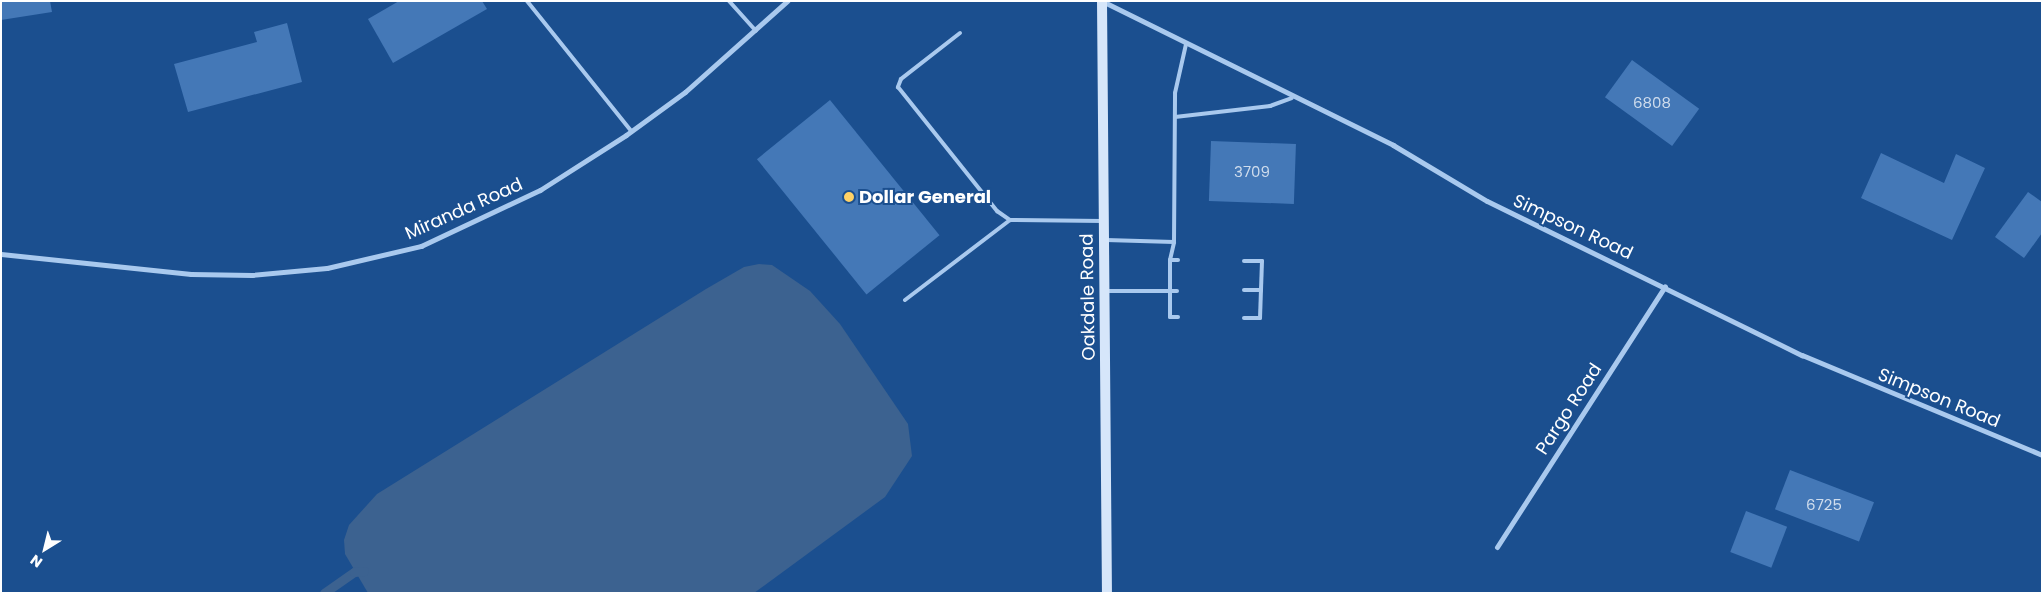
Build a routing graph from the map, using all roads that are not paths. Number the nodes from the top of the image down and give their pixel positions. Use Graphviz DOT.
graph roads {
  1 [pos="527,1"];
  2 [pos="729,1"];
  3 [pos="787,1"];
  4 [pos="1102,1"];
  5 [pos="756,31"];
  6 [pos="960,33"];
  7 [pos="1186,44"];
  8 [pos="1292,98"];
  9 [pos="1175,117"];
  10 [pos="631,131"];
  11 [pos="1010,220"];
  12 [pos="1103,221"];
  13 [pos="1104,240"];
  14 [pos="1174,242"];
  15 [pos="1,254"];
  16 [pos="1170,260"];
  17 [pos="1178,260"];
  18 [pos="1244,261"];
  19 [pos="1665,286"];
  20 [pos="1244,290"];
  21 [pos="1261,290"];
  22 [pos="1104,291"];
  23 [pos="1170,291"];
  24 [pos="1178,291"];
  25 [pos="905,300"];
  26 [pos="1178,317"];
  27 [pos="1244,318"];
  28 [pos="2042,455"];
  29 [pos="1497,547"];
  30 [pos="1107,593"];
  1 -- 10 [label="lane"];
  2 -- 5 [label="lane"];
  3 -- 5 [label="street, Miranda Road"];
  4 -- 7 [label="street, Simpson Road"];
  4 -- 12 [label="main road, Oakdale Road"];
  5 -- 10 [label="street, Miranda Road"];
  6 -- 11 [label="lane"];
  7 -- 8 [label="street, Simpson Road"];
  7 -- 9 [label="lane"];
  8 -- 9 [label="lane"];
  8 -- 19 [label="street, Simpson Road"];
  9 -- 14 [label="lane"];
  10 -- 15 [label="street, Miranda Road"];
  11 -- 12 [label="lane"];
  11 -- 25 [label="lane"];
  12 -- 13 [label="main road, Oakdale Road"];
  13 -- 14 [label="lane"];
  13 -- 22 [label="main road, Oakdale Road"];
  14 -- 16 [label="lane"];
  16 -- 17 [label="lane"];
  16 -- 23 [label="lane"];
  18 -- 21 [label="lane"];
  19 -- 28 [label="street, Simpson Road"];
  19 -- 29 [label="street, Pargo Road"];
  20 -- 21 [label="lane"];
  21 -- 27 [label="lane"];
  22 -- 23 [label="lane"];
  22 -- 30 [label="main road, Oakdale Road"];
  23 -- 24 [label="lane"];
  23 -- 26 [label="lane"];
}
